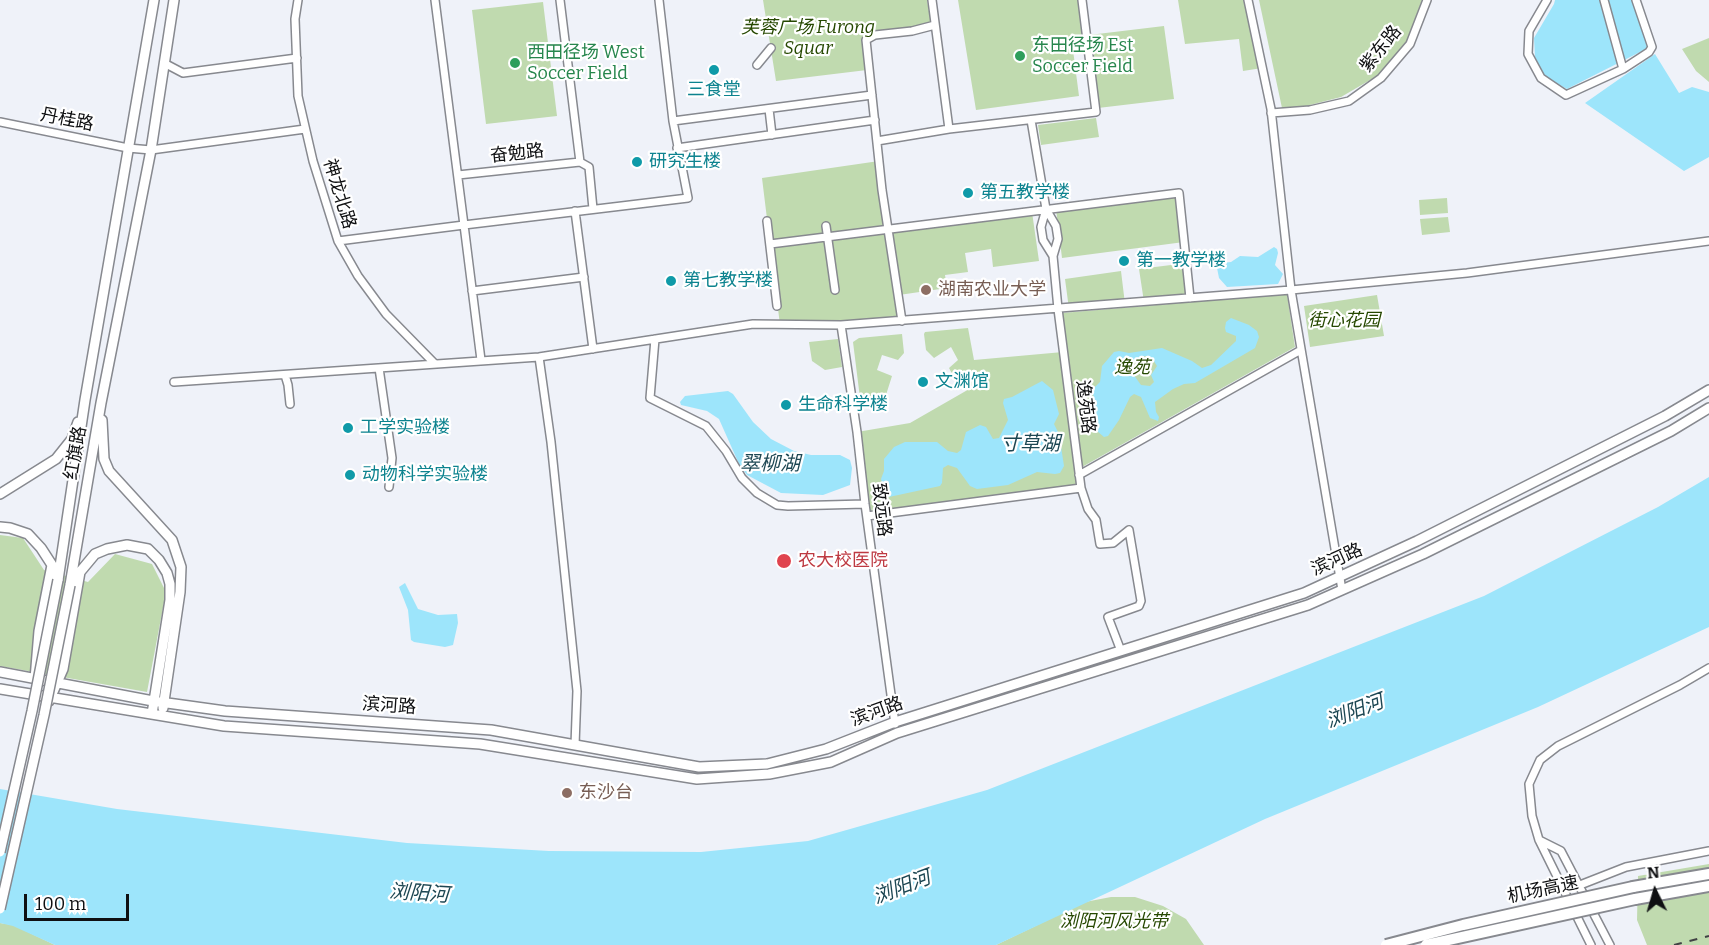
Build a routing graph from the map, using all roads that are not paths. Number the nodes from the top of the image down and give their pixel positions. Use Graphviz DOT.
graph roads {
  1 [pos="154,0"];
  2 [pos="174,0"];
  3 [pos="298,0"];
  4 [pos="435,0"];
  5 [pos="560,0"];
  6 [pos="659,0"];
  7 [pos="932,0"];
  8 [pos="1082,0"];
  9 [pos="1248,0"];
  10 [pos="1427,0"];
  11 [pos="1547,0"];
  12 [pos="1605,0"];
  13 [pos="1636,0"];
  14 [pos="935,25"];
  15 [pos="771,48"];
  16 [pos="297,58"];
  17 [pos="164,63"];
  18 [pos="757,65"];
  19 [pos="1622,67"];
  20 [pos="872,95"];
  21 [pos="769,108"];
  22 [pos="1271,113"];
  23 [pos="874,120"];
  24 [pos="1031,120"];
  25 [pos="673,121"];
  26 [pos="0,122"];
  27 [pos="305,129"];
  28 [pos="949,129"];
  29 [pos="772,135"];
  30 [pos="877,141"];
  31 [pos="128,148"];
  32 [pos="677,148"];
  33 [pos="151,150"];
  34 [pos="580,162"];
  35 [pos="458,175"];
  36 [pos="593,209"];
  37 [pos="1046,209"];
  38 [pos="575,211"];
  39 [pos="767,221"];
  40 [pos="464,225"];
  41 [pos="826,226"];
  42 [pos="888,229"];
  43 [pos="828,237"];
  44 [pos="338,241"];
  45 [pos="1709,241"];
  46 [pos="770,244"];
  47 [pos="1053,256"];
  48 [pos="584,277"];
  49 [pos="835,290"];
  50 [pos="1291,290"];
  51 [pos="472,291"];
  52 [pos="1190,298"];
  53 [pos="777,306"];
  54 [pos="1058,309"];
  55 [pos="902,321"];
  56 [pos="841,325"];
  57 [pos="656,339"];
  58 [pos="593,349"];
  59 [pos="1301,350"];
  60 [pos="539,357"];
  61 [pos="481,360"];
  62 [pos="435,363"];
  63 [pos="379,368"];
  64 [pos="285,375"];
  65 [pos="174,381"];
  66 [pos="1709,390"];
  67 [pos="86,400"];
  68 [pos="101,403"];
  69 [pos="290,405"];
  70 [pos="1709,408"];
  71 [pos="1079,475"];
  72 [pos="389,487"];
  73 [pos="1081,488"];
  74 [pos="0,494"];
  75 [pos="865,504"];
  76 [pos="867,516"];
  77 [pos="0,527"];
  78 [pos="1338,578"];
  79 [pos="1342,590"];
  80 [pos="1121,651"];
  81 [pos="1709,668"];
  82 [pos="0,672"];
  83 [pos="0,689"];
  84 [pos="158,701"];
  85 [pos="32,711"];
  86 [pos="44,715"];
  87 [pos="157,715"];
  88 [pos="895,722"];
  89 [pos="897,733"];
  90 [pos="575,745"];
  91 [pos="1539,840"];
  92 [pos="1709,851"];
  93 [pos="0,852"];
  94 [pos="1709,874"];
  95 [pos="1580,885"];
  96 [pos="1709,886"];
  97 [pos="0,909"];
  98 [pos="1386,945"];
  99 [pos="1426,945"];
  100 [pos="1591,945"];
  101 [pos="1610,945"];
  1 -- 31 [label="main road, 红旗路"];
  2 -- 17 [label="main road, 红旗路"];
  3 -- 16 [label="street, 神龙北路"];
  4 -- 35 [label="street"];
  5 -- 34 [label="street"];
  6 -- 25 [label="street"];
  7 -- 14 [label="street"];
  8 -- 24 [label="street"];
  9 -- 22 [label="street"];
  10 -- 22 [label="street, 紫东路"];
  11 -- 19 [label="street"];
  12 -- 19 [label="street"];
  13 -- 19 [label="street"];
  14 -- 20 [label="street"];
  14 -- 28 [label="street"];
  15 -- 18 [label="street"];
  16 -- 17 [label="street"];
  16 -- 27 [label="street, 神龙北路"];
  17 -- 33 [label="main road, 红旗路"];
  20 -- 21 [label="street"];
  20 -- 23 [label="street"];
  21 -- 25 [label="street"];
  21 -- 29 [label="street"];
  22 -- 50 [label="street"];
  23 -- 29 [label="street"];
  23 -- 30 [label="street"];
  24 -- 28 [label="street"];
  24 -- 37 [label="street, 逸苑路"];
  25 -- 32 [label="street"];
  26 -- 31 [label="street, 丹桂路"];
  27 -- 33 [label="street, 丹桂路"];
  27 -- 44 [label="street, 神龙北路"];
  28 -- 30 [label="street"];
  29 -- 32 [label="street"];
  30 -- 42 [label="street"];
  31 -- 33 [label="street, 丹桂路"];
  31 -- 67 [label="main road, 红旗路"];
  32 -- 36 [label="street"];
  33 -- 68 [label="main road, 红旗路"];
  34 -- 35 [label="street, 奋勉路"];
  34 -- 36 [label="street"];
  35 -- 40 [label="street"];
  36 -- 38 [label="street"];
  37 -- 42 [label="street"];
  37 -- 47 [label="street"];
  37 -- 47 [label="street, 逸苑路"];
  37 -- 52 [label="street"];
  38 -- 40 [label="street"];
  38 -- 48 [label="street"];
  39 -- 46 [label="street"];
  40 -- 44 [label="street"];
  40 -- 51 [label="street"];
  41 -- 43 [label="street"];
  42 -- 43 [label="street"];
  42 -- 55 [label="street"];
  43 -- 46 [label="street"];
  43 -- 49 [label="street"];
  44 -- 62 [label="street, 神龙北路"];
  45 -- 50 [label="street"];
  46 -- 53 [label="street"];
  47 -- 54 [label="street, 逸苑路"];
  48 -- 51 [label="street"];
  48 -- 58 [label="street"];
  50 -- 52 [label="street"];
  50 -- 59 [label="street"];
  51 -- 61 [label="street"];
  52 -- 54 [label="street"];
  54 -- 55 [label="street"];
  54 -- 71 [label="street, 逸苑路"];
  55 -- 56 [label="street"];
  56 -- 57 [label="street"];
  56 -- 75 [label="street, 致远路"];
  57 -- 58 [label="street"];
  57 -- 75 [label="street"];
  58 -- 60 [label="street"];
  59 -- 71 [label="street"];
  59 -- 78 [label="street"];
  60 -- 61 [label="street"];
  60 -- 90 [label="street"];
  61 -- 62 [label="street"];
  62 -- 63 [label="street"];
  63 -- 64 [label="street"];
  63 -- 72 [label="street"];
  64 -- 65 [label="street"];
  64 -- 69 [label="street"];
  66 -- 78 [label="main road, 滨河路"];
  67 -- 74 [label="main road"];
  67 -- 85 [label="main road, 红旗路, bridge"];
  68 -- 84 [label="main road"];
  68 -- 86 [label="main road, 红旗路, bridge"];
  70 -- 79 [label="main road, 滨河路"];
  71 -- 73 [label="street, 逸苑路"];
  73 -- 76 [label="street"];
  73 -- 80 [label="street, 逸苑路"];
  75 -- 76 [label="street, 致远路"];
  76 -- 88 [label="street, 致远路"];
  77 -- 85 [label="main road"];
  78 -- 79 [label="street"];
  78 -- 80 [label="main road, 滨河路"];
  79 -- 89 [label="main road, 滨河路"];
  80 -- 88 [label="main road, 滨河路"];
  81 -- 91 [label="street"];
  82 -- 84 [label="main road, 滨河路"];
  83 -- 87 [label="main road, 滨河路"];
  84 -- 86 [label="main road"];
  84 -- 87 [label="main road"];
  84 -- 90 [label="main road, 滨河路"];
  85 -- 93 [label="main road, 红旗路, bridge"];
  86 -- 97 [label="main road, 红旗路, bridge"];
  87 -- 89 [label="main road, 滨河路"];
  88 -- 89 [label="street, 致远路"];
  88 -- 90 [label="main road, 滨河路"];
  91 -- 95 [label="street"];
  91 -- 100 [label="street"];
  92 -- 95 [label="street"];
  94 -- 98 [label="highway, 机场高速, bridge"];
  95 -- 101 [label="street"];
  96 -- 99 [label="highway, 机场高速, bridge"];
}
